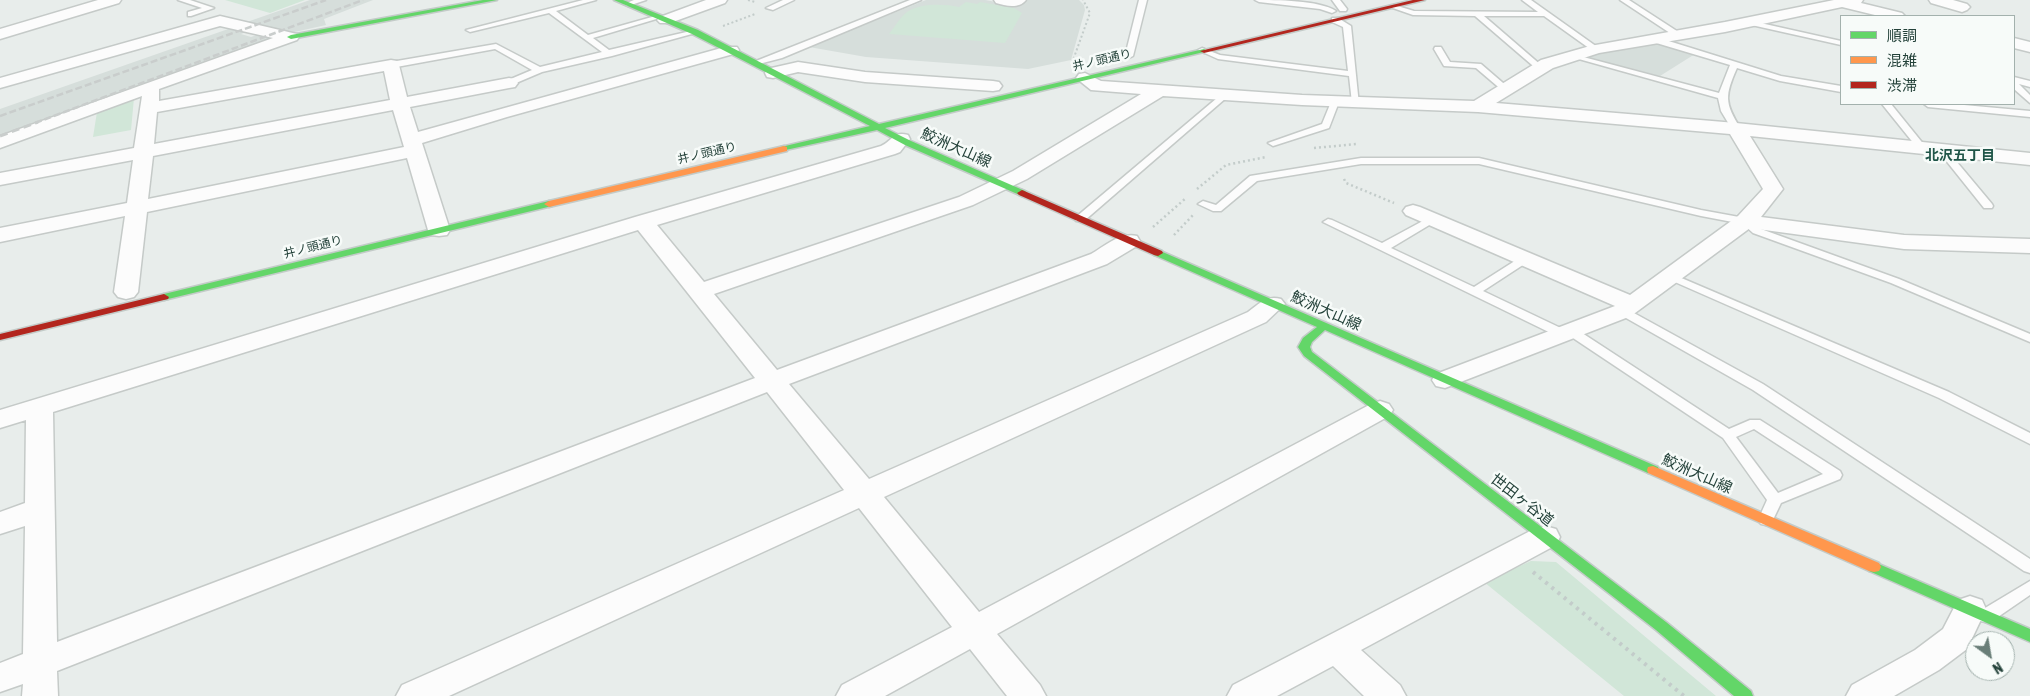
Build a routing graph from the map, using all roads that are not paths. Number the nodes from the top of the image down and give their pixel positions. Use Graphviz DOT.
graph roads {
  1 [pos="108,0"];
  2 [pos="182,0"];
  3 [pos="494,0"];
  4 [pos="592,0"];
  5 [pos="642,0"];
  6 [pos="720,0"];
  7 [pos="790,0"];
  8 [pos="917,0"];
  9 [pos="1001,0"];
  10 [pos="1019,0"];
  11 [pos="1143,0"];
  12 [pos="1258,0"];
  13 [pos="1422,0"];
  14 [pos="1526,0"];
  15 [pos="1624,0"];
  16 [pos="1936,0"];
  17 [pos="623,2"];
  18 [pos="1836,2"];
  19 [pos="1389,3"];
  20 [pos="1962,7"];
  21 [pos="770,8"];
  22 [pos="1337,10"];
  23 [pos="551,11"];
  24 [pos="1476,13"];
  25 [pos="191,14"];
  26 [pos="1547,14"];
  27 [pos="1893,15"];
  28 [pos="662,18"];
  29 [pos="1750,22"];
  30 [pos="470,30"];
  31 [pos="695,32"];
  32 [pos="0,34"];
  33 [pos="1679,35"];
  34 [pos="291,37"];
  35 [pos="589,37"];
  36 [pos="1656,40"];
  37 [pos="1840,43"];
  38 [pos="1438,49"];
  39 [pos="1596,49"];
  40 [pos="731,50"];
  41 [pos="1202,50"];
  42 [pos="609,54"];
  43 [pos="1572,56"];
  44 [pos="1124,57"];
  45 [pos="756,63"];
  46 [pos="391,65"];
  47 [pos="1734,65"];
  48 [pos="1539,68"];
  49 [pos="539,70"];
  50 [pos="773,73"];
  51 [pos="1078,73"];
  52 [pos="1353,74"];
  53 [pos="2015,82"];
  54 [pos="0,83"];
  55 [pos="509,83"];
  56 [pos="2015,83"];
  57 [pos="2030,84"];
  58 [pos="997,85"];
  59 [pos="152,86"];
  60 [pos="1506,89"];
  61 [pos="1840,89"];
  62 [pos="1159,91"];
  63 [pos="955,94"];
  64 [pos="1223,96"];
  65 [pos="1721,96"];
  66 [pos="2030,100"];
  67 [pos="1335,102"];
  68 [pos="400,103"];
  69 [pos="1356,103"];
  70 [pos="1887,105"];
  71 [pos="1938,105"];
  72 [pos="149,108"];
  73 [pos="1478,108"];
  74 [pos="872,114"];
  75 [pos="2030,114"];
  76 [pos="856,117"];
  77 [pos="839,121"];
  78 [pos="876,127"];
  79 [pos="1736,130"];
  80 [pos="901,139"];
  81 [pos="0,142"];
  82 [pos="1273,143"];
  83 [pos="413,146"];
  84 [pos="1922,148"];
  85 [pos="1943,150"];
  86 [pos="143,152"];
  87 [pos="2030,159"];
  88 [pos="0,179"];
  89 [pos="1002,185"];
  90 [pos="1203,204"];
  91 [pos="1988,206"];
  92 [pos="136,208"];
  93 [pos="1422,215"];
  94 [pos="1080,219"];
  95 [pos="1746,220"];
  96 [pos="436,221"];
  97 [pos="643,222"];
  98 [pos="1328,222"];
  99 [pos="0,235"];
  100 [pos="1130,241"];
  101 [pos="2027,247"];
  102 [pos="1382,248"];
  103 [pos="1524,259"];
  104 [pos="1672,277"];
  105 [pos="699,291"];
  106 [pos="126,292"];
  107 [pos="1474,292"];
  108 [pos="1272,304"];
  109 [pos="1628,308"];
  110 [pos="1324,326"];
  111 [pos="1569,334"];
  112 [pos="0,337"];
  113 [pos="2030,338"];
  114 [pos="1445,380"];
  115 [pos="772,381"];
  116 [pos="40,407"];
  117 [pos="1380,410"];
  118 [pos="0,419"];
  119 [pos="1728,435"];
  120 [pos="2030,439"];
  121 [pos="863,494"];
  122 [pos="1775,500"];
  123 [pos="41,509"];
  124 [pos="1766,520"];
  125 [pos="0,523"];
  126 [pos="1545,537"];
  127 [pos="2030,567"];
  128 [pos="2030,587"];
  129 [pos="1978,613"];
  130 [pos="974,630"];
  131 [pos="2030,636"];
  132 [pos="1335,647"];
  133 [pos="40,662"];
  134 [pos="0,678"];
  135 [pos="40,696"];
  136 [pos="414,696"];
  137 [pos="854,696"];
  138 [pos="1028,696"];
  139 [pos="1245,696"];
  140 [pos="1388,696"];
  141 [pos="1745,696"];
  142 [pos="1864,696"];
  1 -- 32 [label="street"];
  2 -- 25 [label="lane"];
  3 -- 34 [label="main road"];
  4 -- 23 [label="lane"];
  5 -- 17 [label="lane"];
  6 -- 28 [label="street"];
  7 -- 21 [label="lane"];
  8 -- 45 [label="lane"];
  9 -- 10 [label="street"];
  11 -- 44 [label="lane"];
  12 -- 22 [label="lane"];
  13 -- 19 [label="main road, 井ノ頭通り"];
  14 -- 26 [label="lane"];
  15 -- 33 [label="lane"];
  16 -- 20 [label="street"];
  17 -- 28 [label="main road, 鮫洲大山線"];
  18 -- 27 [label="street"];
  18 -- 29 [label="street"];
  19 -- 22 [label="main road, 井ノ頭通り"];
  19 -- 24 [label="lane"];
  22 -- 41 [label="main road, 井ノ頭通り"];
  22 -- 44 [label="main road, 井ノ頭通り"];
  22 -- 52 [label="lane"];
  23 -- 30 [label="lane"];
  23 -- 35 [label="lane"];
  24 -- 26 [label="lane"];
  24 -- 48 [label="lane"];
  26 -- 39 [label="lane"];
  28 -- 31 [label="main road, 鮫洲大山線"];
  28 -- 35 [label="lane"];
  29 -- 33 [label="street"];
  29 -- 37 [label="lane"];
  31 -- 40 [label="main road, 鮫洲大山線"];
  31 -- 42 [label="lane"];
  33 -- 36 [label="street"];
  34 -- 54 [label="street"];
  34 -- 59 [label="street"];
  35 -- 42 [label="lane"];
  36 -- 39 [label="street"];
  36 -- 47 [label="lane"];
  38 -- 60 [label="lane"];
  39 -- 43 [label="street"];
  40 -- 45 [label="main road, 鮫洲大山線"];
  40 -- 83 [label="street"];
  41 -- 51 [label="main road, 井ノ頭通り"];
  41 -- 52 [label="lane"];
  42 -- 49 [label="lane"];
  43 -- 48 [label="street"];
  43 -- 65 [label="lane"];
  45 -- 50 [label="main road, 鮫洲大山線"];
  46 -- 49 [label="lane"];
  46 -- 68 [label="street"];
  46 -- 72 [label="street"];
  47 -- 61 [label="lane"];
  47 -- 65 [label="lane"];
  48 -- 60 [label="street"];
  49 -- 55 [label="lane"];
  50 -- 58 [label="street"];
  50 -- 76 [label="main road, 鮫洲大山線"];
  51 -- 62 [label="street"];
  51 -- 78 [label="main road, 井ノ頭通り"];
  52 -- 69 [label="lane"];
  53 -- 57 [label="lane"];
  55 -- 68 [label="street"];
  56 -- 66 [label="lane"];
  58 -- 63 [label="main road"];
  59 -- 72 [label="street"];
  59 -- 81 [label="street"];
  60 -- 73 [label="street"];
  62 -- 64 [label="street"];
  62 -- 89 [label="street"];
  64 -- 67 [label="street"];
  64 -- 94 [label="lane"];
  65 -- 79 [label="lane"];
  67 -- 69 [label="street"];
  67 -- 82 [label="lane"];
  68 -- 83 [label="street"];
  68 -- 86 [label="street"];
  69 -- 73 [label="street"];
  70 -- 84 [label="lane"];
  71 -- 75 [label="lane"];
  72 -- 86 [label="street"];
  73 -- 79 [label="street"];
  74 -- 76 [label="main road"];
  76 -- 77 [label="main road"];
  76 -- 78 [label="main road, 鮫洲大山線"];
  78 -- 80 [label="main road, 鮫洲大山線"];
  78 -- 96 [label="main road, 井ノ頭通り"];
  79 -- 84 [label="street"];
  79 -- 95 [label="street"];
  80 -- 89 [label="main road, 鮫洲大山線"];
  80 -- 97 [label="street"];
  83 -- 92 [label="street"];
  83 -- 96 [label="street"];
  84 -- 85 [label="street"];
  85 -- 87 [label="street"];
  85 -- 91 [label="lane"];
  86 -- 88 [label="street"];
  86 -- 92 [label="street"];
  89 -- 94 [label="main road, 鮫洲大山線"];
  89 -- 105 [label="street"];
  90 -- 95 [label="lane"];
  92 -- 99 [label="street"];
  92 -- 106 [label="street"];
  93 -- 102 [label="lane"];
  93 -- 103 [label="street"];
  94 -- 100 [label="main road, 鮫洲大山線"];
  95 -- 101 [label="street"];
  95 -- 104 [label="street"];
  95 -- 113 [label="lane"];
  96 -- 112 [label="main road, 井ノ頭通り"];
  97 -- 105 [label="street"];
  97 -- 116 [label="street"];
  98 -- 102 [label="lane"];
  100 -- 108 [label="main road, 鮫洲大山線"];
  100 -- 115 [label="street"];
  102 -- 107 [label="lane"];
  103 -- 107 [label="lane"];
  103 -- 109 [label="street"];
  104 -- 109 [label="street"];
  104 -- 120 [label="lane"];
  105 -- 115 [label="street"];
  107 -- 111 [label="lane"];
  108 -- 110 [label="main road, 鮫洲大山線"];
  108 -- 121 [label="street"];
  109 -- 111 [label="street"];
  109 -- 127 [label="lane"];
  110 -- 114 [label="main road, 鮫洲大山線"];
  110 -- 117 [label="main road, 世田ヶ谷道"];
  111 -- 114 [label="street"];
  111 -- 119 [label="lane"];
  114 -- 124 [label="main road, 鮫洲大山線"];
  115 -- 121 [label="street"];
  115 -- 133 [label="street"];
  116 -- 118 [label="street"];
  116 -- 123 [label="street"];
  117 -- 126 [label="main road, 世田ヶ谷道"];
  117 -- 130 [label="street"];
  119 -- 122 [label="lane"];
  119 -- 122 [label="lane"];
  121 -- 130 [label="street"];
  121 -- 136 [label="street"];
  122 -- 124 [label="lane"];
  123 -- 125 [label="street"];
  123 -- 133 [label="street"];
  124 -- 129 [label="main road, 鮫洲大山線"];
  126 -- 132 [label="street"];
  126 -- 141 [label="main road, 世田ヶ谷道"];
  128 -- 129 [label="lane"];
  129 -- 131 [label="main road, 鮫洲大山線"];
  129 -- 142 [label="street"];
  130 -- 137 [label="street"];
  130 -- 138 [label="street"];
  132 -- 139 [label="street"];
  132 -- 140 [label="street"];
  133 -- 134 [label="street"];
  133 -- 135 [label="street"];
}
